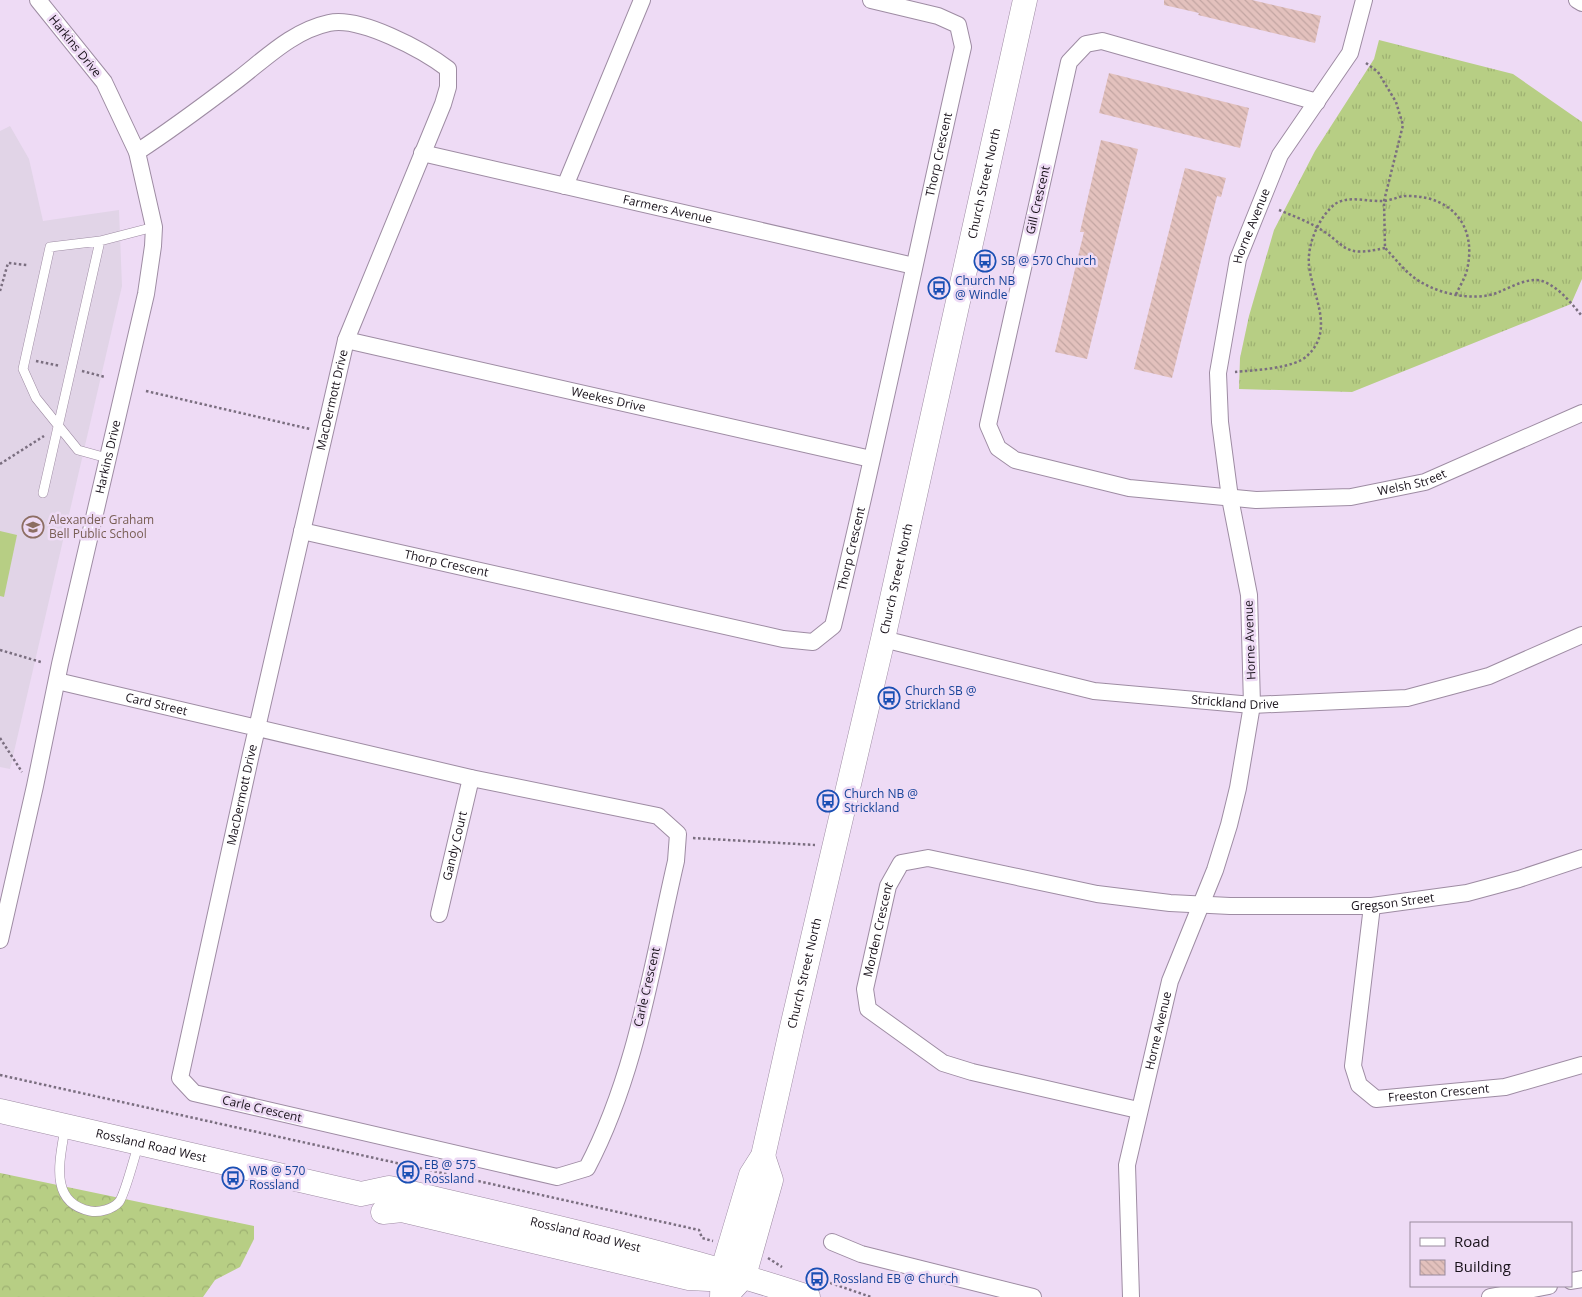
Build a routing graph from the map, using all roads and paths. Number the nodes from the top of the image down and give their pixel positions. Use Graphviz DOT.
graph roads {
  1 [pos="38,0"];
  2 [pos="642,0"];
  3 [pos="871,0"];
  4 [pos="1025,0"];
  5 [pos="1364,0"];
  6 [pos="1578,0"];
  7 [pos="1582,3"];
  8 [pos="1366,63"];
  9 [pos="1317,102"];
  10 [pos="137,152"];
  11 [pos="422,153"];
  12 [pos="566,186"];
  13 [pos="1384,201"];
  14 [pos="1279,210"];
  15 [pos="1316,226"];
  16 [pos="154,227"];
  17 [pos="100,241"];
  18 [pos="1385,248"];
  19 [pos="27,265"];
  20 [pos="914,266"];
  21 [pos="0,291"];
  22 [pos="1456,294"];
  23 [pos="1582,316"];
  24 [pos="346,340"];
  25 [pos="1235,372"];
  26 [pos="146,391"];
  27 [pos="1582,413"];
  28 [pos="58,425"];
  29 [pos="324,431"];
  30 [pos="45,435"];
  31 [pos="107,458"];
  32 [pos="871,459"];
  33 [pos="0,464"];
  34 [pos="44,492"];
  35 [pos="1230,498"];
  36 [pos="302,531"];
  37 [pos="1582,635"];
  38 [pos="884,639"];
  39 [pos="0,650"];
  40 [pos="41,662"];
  41 [pos="57,680"];
  42 [pos="1252,705"];
  43 [pos="257,728"];
  44 [pos="0,738"];
  45 [pos="471,778"];
  46 [pos="35,786"];
  47 [pos="678,834"];
  48 [pos="816,845"];
  49 [pos="1582,858"];
  50 [pos="6,880"];
  51 [pos="1200,905"];
  52 [pos="1372,906"];
  53 [pos="439,914"];
  54 [pos="0,940"];
  55 [pos="1582,1065"];
  56 [pos="0,1074"];
  57 [pos="194,1093"];
  58 [pos="1138,1110"];
  59 [pos="0,1112"];
  60 [pos="65,1126"];
  61 [pos="139,1143"];
  62 [pos="361,1194"];
  63 [pos="832,1242"];
  64 [pos="741,1248"];
  65 [pos="790,1269"];
  66 [pos="724,1286"];
  67 [pos="808,1286"];
  68 [pos="1544,1287"];
  69 [pos="871,1297"];
  70 [pos="1033,1297"];
  71 [pos="1131,1297"];
  72 [pos="1490,1297"];
  1 -- 10 [label="street, Harkins Drive"];
  2 -- 12 [label="street"];
  3 -- 20 [label="street, Thorp Crescent"];
  4 -- 38 [label="street, Church Street North"];
  5 -- 9 [label="street, Horne Avenue"];
  6 -- 7 [label="street"];
  8 -- 13 [label="path"];
  9 -- 35 [label="street, Horne Avenue"];
  9 -- 35 [label="street, Gill Crescent"];
  10 -- 11 [label="street, MacDermott Drive"];
  10 -- 16 [label="street, Harkins Drive"];
  11 -- 12 [label="street, Farmers Avenue"];
  11 -- 24 [label="street, MacDermott Drive"];
  12 -- 20 [label="street, Farmers Avenue"];
  13 -- 15 [label="path"];
  13 -- 18 [label="path"];
  13 -- 22 [label="path"];
  14 -- 15 [label="path"];
  15 -- 18 [label="path"];
  15 -- 25 [label="path"];
  16 -- 17 [label="lane"];
  16 -- 31 [label="street, Harkins Drive"];
  17 -- 28 [label="lane"];
  17 -- 28 [label="lane"];
  18 -- 22 [label="path"];
  19 -- 21 [label="path"];
  20 -- 32 [label="street, Thorp Crescent"];
  22 -- 23 [label="path"];
  24 -- 29 [label="street, MacDermott Drive"];
  24 -- 32 [label="street, Weekes Drive"];
  26 -- 29 [label="path"];
  27 -- 35 [label="street, Welsh Street"];
  28 -- 31 [label="lane"];
  28 -- 34 [label="lane"];
  29 -- 36 [label="street, MacDermott Drive"];
  30 -- 33 [label="path"];
  31 -- 41 [label="street, Harkins Drive"];
  32 -- 36 [label="street, Thorp Crescent"];
  35 -- 42 [label="street, Horne Avenue"];
  36 -- 43 [label="street, MacDermott Drive"];
  37 -- 42 [label="street, Strickland Drive"];
  38 -- 42 [label="street, Strickland Drive"];
  38 -- 64 [label="street, Church Street North"];
  39 -- 40 [label="path"];
  41 -- 43 [label="street, Card Street"];
  41 -- 46 [label="street, Harkins Drive"];
  42 -- 51 [label="street, Horne Avenue"];
  43 -- 45 [label="street"];
  43 -- 57 [label="street, MacDermott Drive"];
  44 -- 46 [label="path"];
  45 -- 47 [label="street"];
  45 -- 53 [label="street, Gandy Court"];
  46 -- 50 [label="street, Harkins Drive"];
  47 -- 48 [label="path"];
  47 -- 57 [label="street, Carle Crescent"];
  49 -- 52 [label="street, Gregson Street"];
  50 -- 54 [label="street, Harkins Drive"];
  51 -- 52 [label="street, Gregson Street"];
  51 -- 58 [label="street, Horne Avenue"];
  51 -- 58 [label="street, Morden Crescent"];
  52 -- 55 [label="street, Freeston Crescent"];
  56 -- 64 [label="path"];
  58 -- 71 [label="street, Horne Avenue"];
  59 -- 60 [label="street, Rossland Road West"];
  60 -- 61 [label="street, Rossland Road West"];
  60 -- 61 [label="lane"];
  61 -- 62 [label="street, Rossland Road West"];
  62 -- 66 [label="street, Rossland Road West"];
  62 -- 66 [label="street, Rossland Road West"];
  63 -- 70 [label="street"];
  64 -- 65 [label="path"];
  64 -- 66 [label="street, Church Street North"];
  66 -- 67 [label="street, Rossland Road West"];
  67 -- 69 [label="path"];
  68 -- 72 [label="street"];
}
